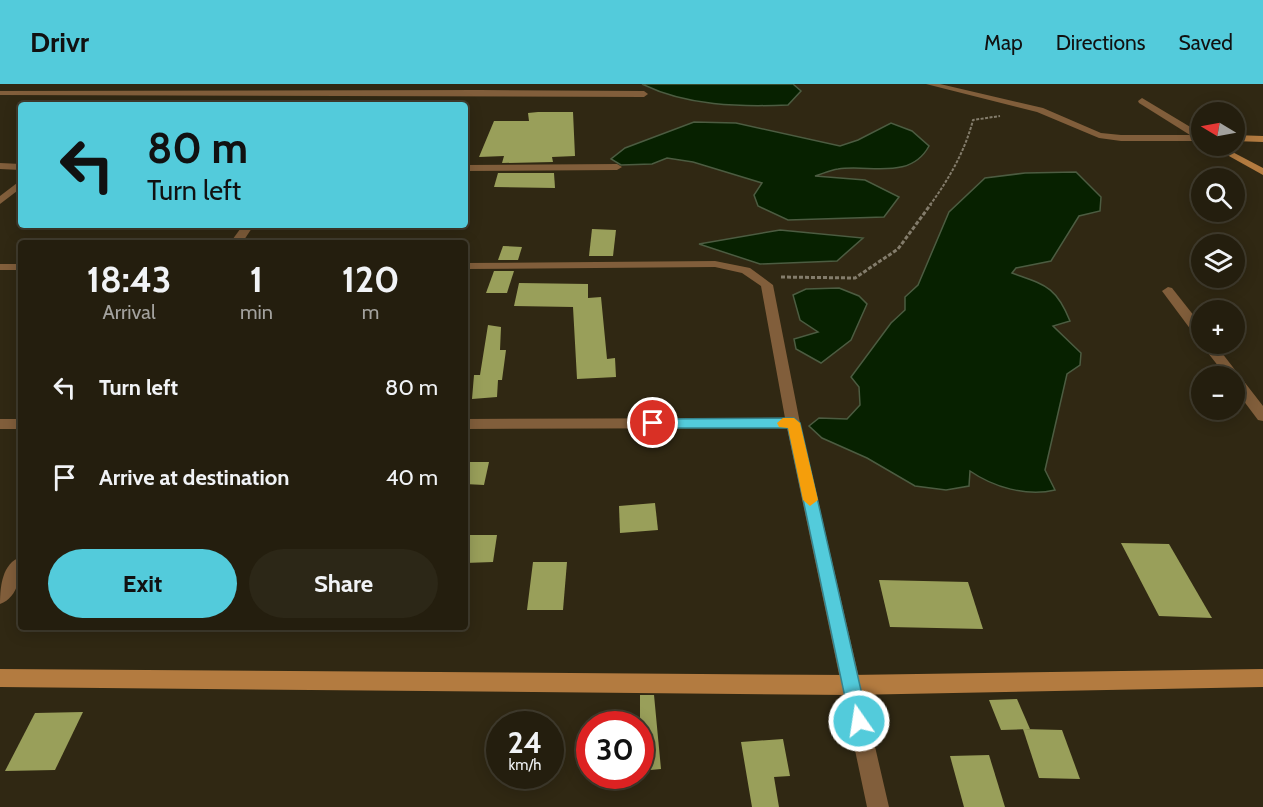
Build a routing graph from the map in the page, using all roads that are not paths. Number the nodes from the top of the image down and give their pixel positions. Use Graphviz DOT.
graph roads {
  1 [pos="113,84"];
  2 [pos="930,84"];
  3 [pos="338,91"];
  4 [pos="104,92"];
  5 [pos="123,92"];
  6 [pos="0,93"];
  7 [pos="644,94"];
  8 [pos="1142,101"];
  9 [pos="111,102"];
  10 [pos="330,102"];
  11 [pos="1191,132"];
  12 [pos="1191,138"];
  13 [pos="1245,138"];
  14 [pos="1263,139"];
  15 [pos="1233,156"];
  16 [pos="0,166"];
  17 [pos="18,166"];
  18 [pos="617,167"];
  19 [pos="468,168"];
  20 [pos="1263,172"];
  21 [pos="18,186"];
  22 [pos="0,201"];
  23 [pos="468,266"];
  24 [pos="0,267"];
  25 [pos="18,267"];
  26 [pos="1168,291"];
  27 [pos="1191,321"];
  28 [pos="1216,354"];
  29 [pos="1225,366"];
  30 [pos="1245,392"];
  31 [pos="1263,416"];
  32 [pos="794,423"];
  33 [pos="0,424"];
  34 [pos="18,424"];
  35 [pos="468,424"];
  36 [pos="18,569"];
  37 [pos="0,596"];
  38 [pos="0,678"];
  39 [pos="1263,678"];
  40 [pos="850,685"];
  41 [pos="878,807"];
  1 -- 4 [label="street"];
  2 -- 12 [label="street"];
  3 -- 5 [label="street"];
  3 -- 7 [label="street"];
  3 -- 10 [label="street"];
  4 -- 5 [label="street"];
  4 -- 6 [label="street"];
  5 -- 9 [label="street"];
  8 -- 11 [label="street"];
  13 -- 14 [label="street"];
  15 -- 20 [label="street"];
  16 -- 17 [label="street"];
  18 -- 19 [label="street"];
  21 -- 22 [label="street"];
  23 -- 32 [label="street"];
  24 -- 25 [label="street"];
  26 -- 27 [label="street"];
  28 -- 29 [label="street"];
  30 -- 31 [label="street"];
  32 -- 35 [label="street"];
  32 -- 40 [label="street"];
  33 -- 34 [label="street"];
  36 -- 37 [label="street"];
  38 -- 40 [label="street"];
  39 -- 40 [label="street"];
  40 -- 41 [label="street"];
}
